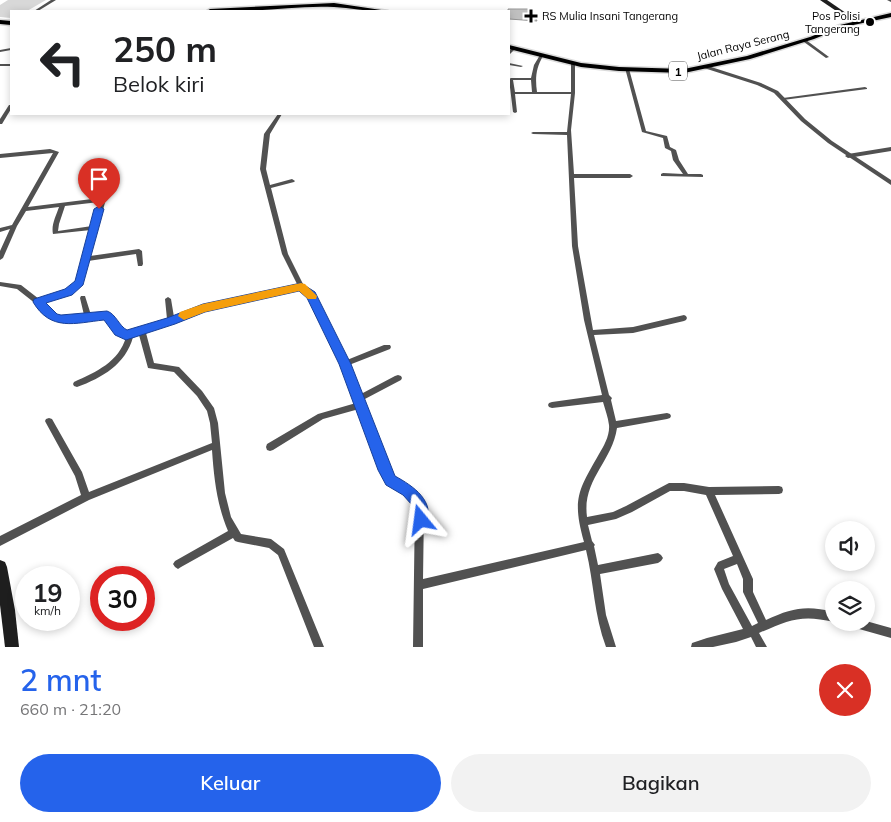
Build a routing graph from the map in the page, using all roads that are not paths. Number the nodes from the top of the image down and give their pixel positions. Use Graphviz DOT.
graph roads {
  1 [pos="54,0"];
  2 [pos="823,0"];
  3 [pos="834,0"];
  4 [pos="334,6"];
  5 [pos="38,10"];
  6 [pos="227,10"];
  7 [pos="380,10"];
  8 [pos="845,15"];
  9 [pos="859,15"];
  10 [pos="891,15"];
  11 [pos="856,22"];
  12 [pos="842,26"];
  13 [pos="805,41"];
  14 [pos="510,49"];
  15 [pos="541,56"];
  16 [pos="827,57"];
  17 [pos="573,63"];
  18 [pos="510,64"];
  19 [pos="521,66"];
  20 [pos="706,67"];
  21 [pos="627,69"];
  22 [pos="532,79"];
  23 [pos="865,88"];
  24 [pos="536,93"];
  25 [pos="573,93"];
  26 [pos="512,94"];
  27 [pos="783,99"];
  28 [pos="10,108"];
  29 [pos="515,112"];
  30 [pos="279,115"];
  31 [pos="0,123"];
  32 [pos="532,133"];
  33 [pos="569,134"];
  34 [pos="891,149"];
  35 [pos="0,156"];
  36 [pos="848,156"];
  37 [pos="663,175"];
  38 [pos="686,175"];
  39 [pos="572,176"];
  40 [pos="630,176"];
  41 [pos="701,176"];
  42 [pos="292,181"];
  43 [pos="891,183"];
  44 [pos="267,187"];
  45 [pos="105,192"];
  46 [pos="102,200"];
  47 [pos="63,204"];
  48 [pos="24,209"];
  49 [pos="14,226"];
  50 [pos="94,228"];
  51 [pos="0,230"];
  52 [pos="0,258"];
  53 [pos="86,259"];
  54 [pos="140,264"];
  55 [pos="0,284"];
  56 [pos="301,286"];
  57 [pos="83,298"];
  58 [pos="168,299"];
  59 [pos="38,302"];
  60 [pos="88,317"];
  61 [pos="684,318"];
  62 [pos="171,321"];
  63 [pos="142,332"];
  64 [pos="590,333"];
  65 [pos="130,335"];
  66 [pos="387,347"];
  67 [pos="345,364"];
  68 [pos="398,378"];
  69 [pos="78,384"];
  70 [pos="608,398"];
  71 [pos="359,402"];
  72 [pos="552,405"];
  73 [pos="667,416"];
  74 [pos="49,421"];
  75 [pos="613,425"];
  76 [pos="216,445"];
  77 [pos="270,446"];
  78 [pos="779,490"];
  79 [pos="709,492"];
  80 [pos="86,497"];
  81 [pos="583,522"];
  82 [pos="234,533"];
  83 [pos="0,541"];
  84 [pos="590,545"];
  85 [pos="658,558"];
  86 [pos="739,559"];
  87 [pos="178,564"];
  88 [pos="0,566"];
  89 [pos="594,570"];
  90 [pos="418,585"];
  91 [pos="825,614"];
  92 [pos="764,626"];
  93 [pos="875,628"];
  94 [pos="751,631"];
  95 [pos="891,633"];
  96 [pos="12,647"];
  97 [pos="320,647"];
  98 [pos="418,647"];
  99 [pos="611,647"];
  100 [pos="696,647"];
  101 [pos="762,647"];
  1 -- 5 [label="street"];
  2 -- 8 [label="main road"];
  3 -- 9 [label="main road"];
  4 -- 6 [label="highway"];
  4 -- 7 [label="highway"];
  8 -- 11 [label="main road"];
  8 -- 12 [label="highway"];
  9 -- 10 [label="highway, Jalan Raya Serang / 1"];
  9 -- 11 [label="highway, Jalan Raya Serang / 1"];
  11 -- 12 [label="highway, Jalan Raya Serang / 1"];
  12 -- 13 [label="highway, Jalan Raya Serang / 1"];
  13 -- 16 [label="street"];
  13 -- 20 [label="highway, Jalan Raya Serang / 1"];
  14 -- 15 [label="highway, Jalan Raya Serang / 1"];
  15 -- 17 [label="highway, Jalan Raya Serang / 1"];
  15 -- 22 [label="street"];
  17 -- 21 [label="highway, Jalan Raya Serang / 1"];
  17 -- 25 [label="street"];
  18 -- 19 [label="street"];
  20 -- 21 [label="highway, Jalan Raya Serang / 1"];
  20 -- 27 [label="street"];
  21 -- 38 [label="street"];
  22 -- 24 [label="street"];
  22 -- 26 [label="street"];
  23 -- 27 [label="street"];
  24 -- 25 [label="street"];
  24 -- 26 [label="street"];
  25 -- 33 [label="street"];
  26 -- 29 [label="street"];
  27 -- 36 [label="street"];
  28 -- 31 [label="street"];
  30 -- 44 [label="street"];
  32 -- 33 [label="street"];
  33 -- 39 [label="street"];
  34 -- 36 [label="street"];
  35 -- 48 [label="street"];
  36 -- 43 [label="street"];
  37 -- 38 [label="street"];
  38 -- 41 [label="street"];
  39 -- 40 [label="street"];
  39 -- 64 [label="street"];
  42 -- 44 [label="street"];
  44 -- 56 [label="street"];
  45 -- 46 [label="street"];
  46 -- 47 [label="street"];
  46 -- 50 [label="street"];
  47 -- 48 [label="street"];
  47 -- 50 [label="street"];
  48 -- 49 [label="street"];
  49 -- 51 [label="street"];
  49 -- 52 [label="street"];
  50 -- 53 [label="street"];
  53 -- 54 [label="street"];
  53 -- 59 [label="street"];
  55 -- 59 [label="street"];
  56 -- 62 [label="street"];
  56 -- 67 [label="street"];
  57 -- 60 [label="street"];
  58 -- 62 [label="street"];
  59 -- 60 [label="street"];
  60 -- 65 [label="street"];
  61 -- 64 [label="street"];
  62 -- 63 [label="street"];
  63 -- 65 [label="street"];
  63 -- 76 [label="street"];
  64 -- 70 [label="street"];
  65 -- 69 [label="street"];
  66 -- 67 [label="street"];
  67 -- 71 [label="street"];
  68 -- 71 [label="street"];
  70 -- 72 [label="street"];
  70 -- 75 [label="street"];
  71 -- 77 [label="street"];
  71 -- 90 [label="street"];
  73 -- 75 [label="street"];
  74 -- 80 [label="street"];
  75 -- 81 [label="street"];
  76 -- 80 [label="street"];
  76 -- 82 [label="street"];
  78 -- 79 [label="street"];
  79 -- 81 [label="street"];
  79 -- 86 [label="street"];
  80 -- 83 [label="street"];
  81 -- 84 [label="street"];
  82 -- 87 [label="street"];
  82 -- 97 [label="street"];
  84 -- 89 [label="street"];
  84 -- 90 [label="street"];
  85 -- 89 [label="street"];
  86 -- 92 [label="street"];
  86 -- 94 [label="street"];
  88 -- 96 [label="main road"];
  89 -- 99 [label="street"];
  90 -- 98 [label="street"];
  91 -- 92 [label="street"];
  92 -- 94 [label="street"];
  93 -- 95 [label="street"];
  94 -- 100 [label="street"];
  94 -- 101 [label="street"];
}
